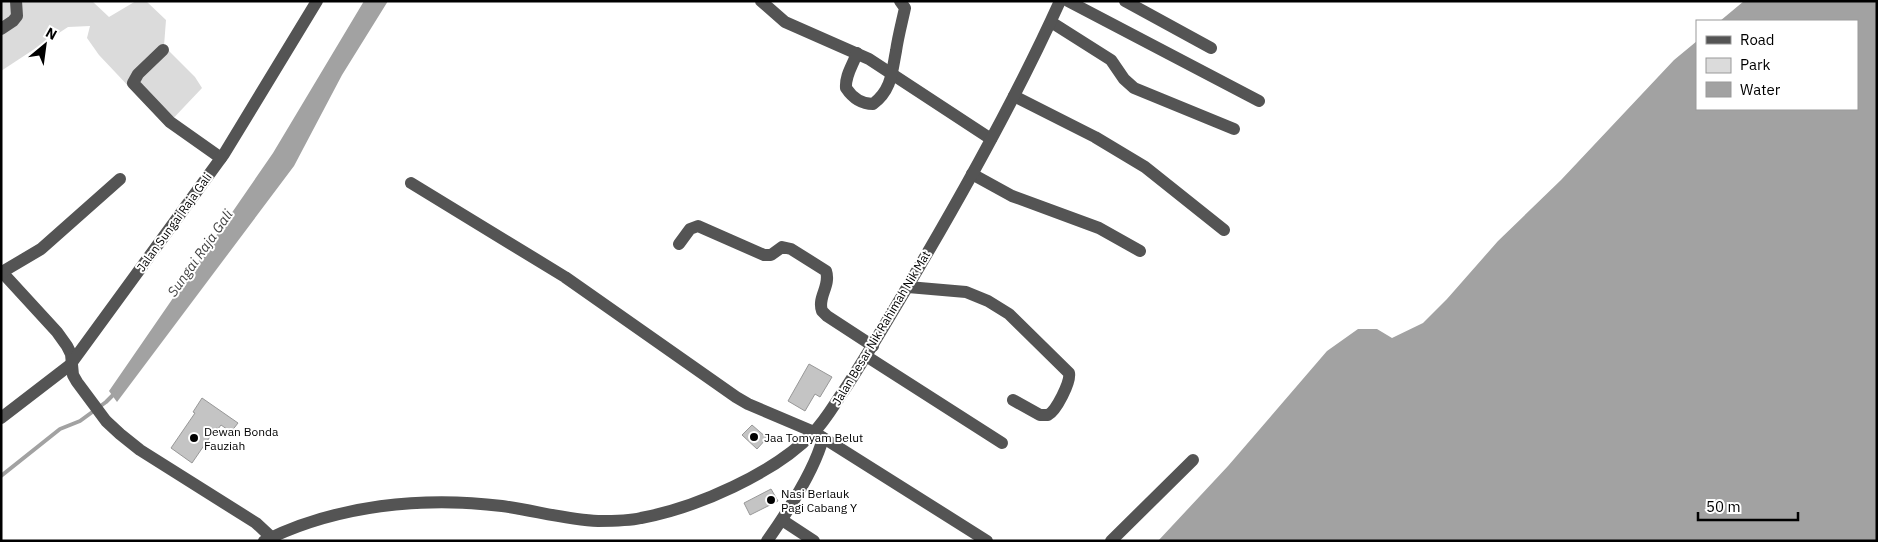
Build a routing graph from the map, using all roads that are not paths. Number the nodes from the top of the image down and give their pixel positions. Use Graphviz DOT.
graph roads {
  1 [pos="16,1"];
  2 [pos="317,1"];
  3 [pos="761,1"];
  4 [pos="900,1"];
  5 [pos="1060,1"];
  6 [pos="1068,1"];
  7 [pos="1125,1"];
  8 [pos="1051,22"];
  9 [pos="1,29"];
  10 [pos="1211,48"];
  11 [pos="163,50"];
  12 [pos="857,52"];
  13 [pos="892,76"];
  14 [pos="1014,96"];
  15 [pos="1259,101"];
  16 [pos="1234,129"];
  17 [pos="991,139"];
  18 [pos="221,158"];
  19 [pos="972,174"];
  20 [pos="120,179"];
  21 [pos="411,183"];
  22 [pos="1224,230"];
  23 [pos="679,244"];
  24 [pos="1140,251"];
  25 [pos="2,271"];
  26 [pos="908,287"];
  27 [pos="869,351"];
  28 [pos="70,365"];
  29 [pos="1013,400"];
  30 [pos="1,418"];
  31 [pos="818,435"];
  32 [pos="1002,443"];
  33 [pos="1193,460"];
  34 [pos="782,520"];
  35 [pos="272,537"];
  36 [pos="292,541"];
  37 [pos="767,541"];
  38 [pos="814,541"];
  39 [pos="987,541"];
  40 [pos="1111,541"];
  1 -- 9 [label="street"];
  2 -- 18 [label="street, Jalan Sungai Raja Gali"];
  3 -- 12 [label="street"];
  4 -- 13 [label="street"];
  5 -- 8 [label="street, Jalan Besar Nik Rahimah Nik Mat"];
  6 -- 15 [label="street"];
  7 -- 10 [label="street"];
  8 -- 14 [label="street, Jalan Besar Nik Rahimah Nik Mat"];
  8 -- 16 [label="street"];
  11 -- 18 [label="street"];
  12 -- 13 [label="street"];
  12 -- 13 [label="street"];
  13 -- 17 [label="street"];
  14 -- 17 [label="street, Jalan Besar Nik Rahimah Nik Mat"];
  14 -- 22 [label="street"];
  17 -- 19 [label="street, Jalan Besar Nik Rahimah Nik Mat"];
  18 -- 28 [label="street, Jalan Sungai Raja Gali"];
  19 -- 24 [label="street"];
  19 -- 26 [label="street, Jalan Besar Nik Rahimah Nik Mat"];
  20 -- 25 [label="street"];
  21 -- 31 [label="street"];
  23 -- 27 [label="street"];
  25 -- 28 [label="street"];
  26 -- 27 [label="street, Jalan Besar Nik Rahimah Nik Mat"];
  26 -- 29 [label="street"];
  27 -- 31 [label="street, Jalan Besar Nik Rahimah Nik Mat"];
  27 -- 32 [label="street"];
  28 -- 30 [label="street, Jalan Sungai Raja Gali"];
  28 -- 35 [label="street"];
  31 -- 34 [label="street"];
  31 -- 35 [label="street, Jalan Besar Nik Rahimah Nik Mat"];
  31 -- 39 [label="street"];
  33 -- 40 [label="street"];
  34 -- 37 [label="street"];
  34 -- 38 [label="street"];
  35 -- 36 [label="street"];
}
